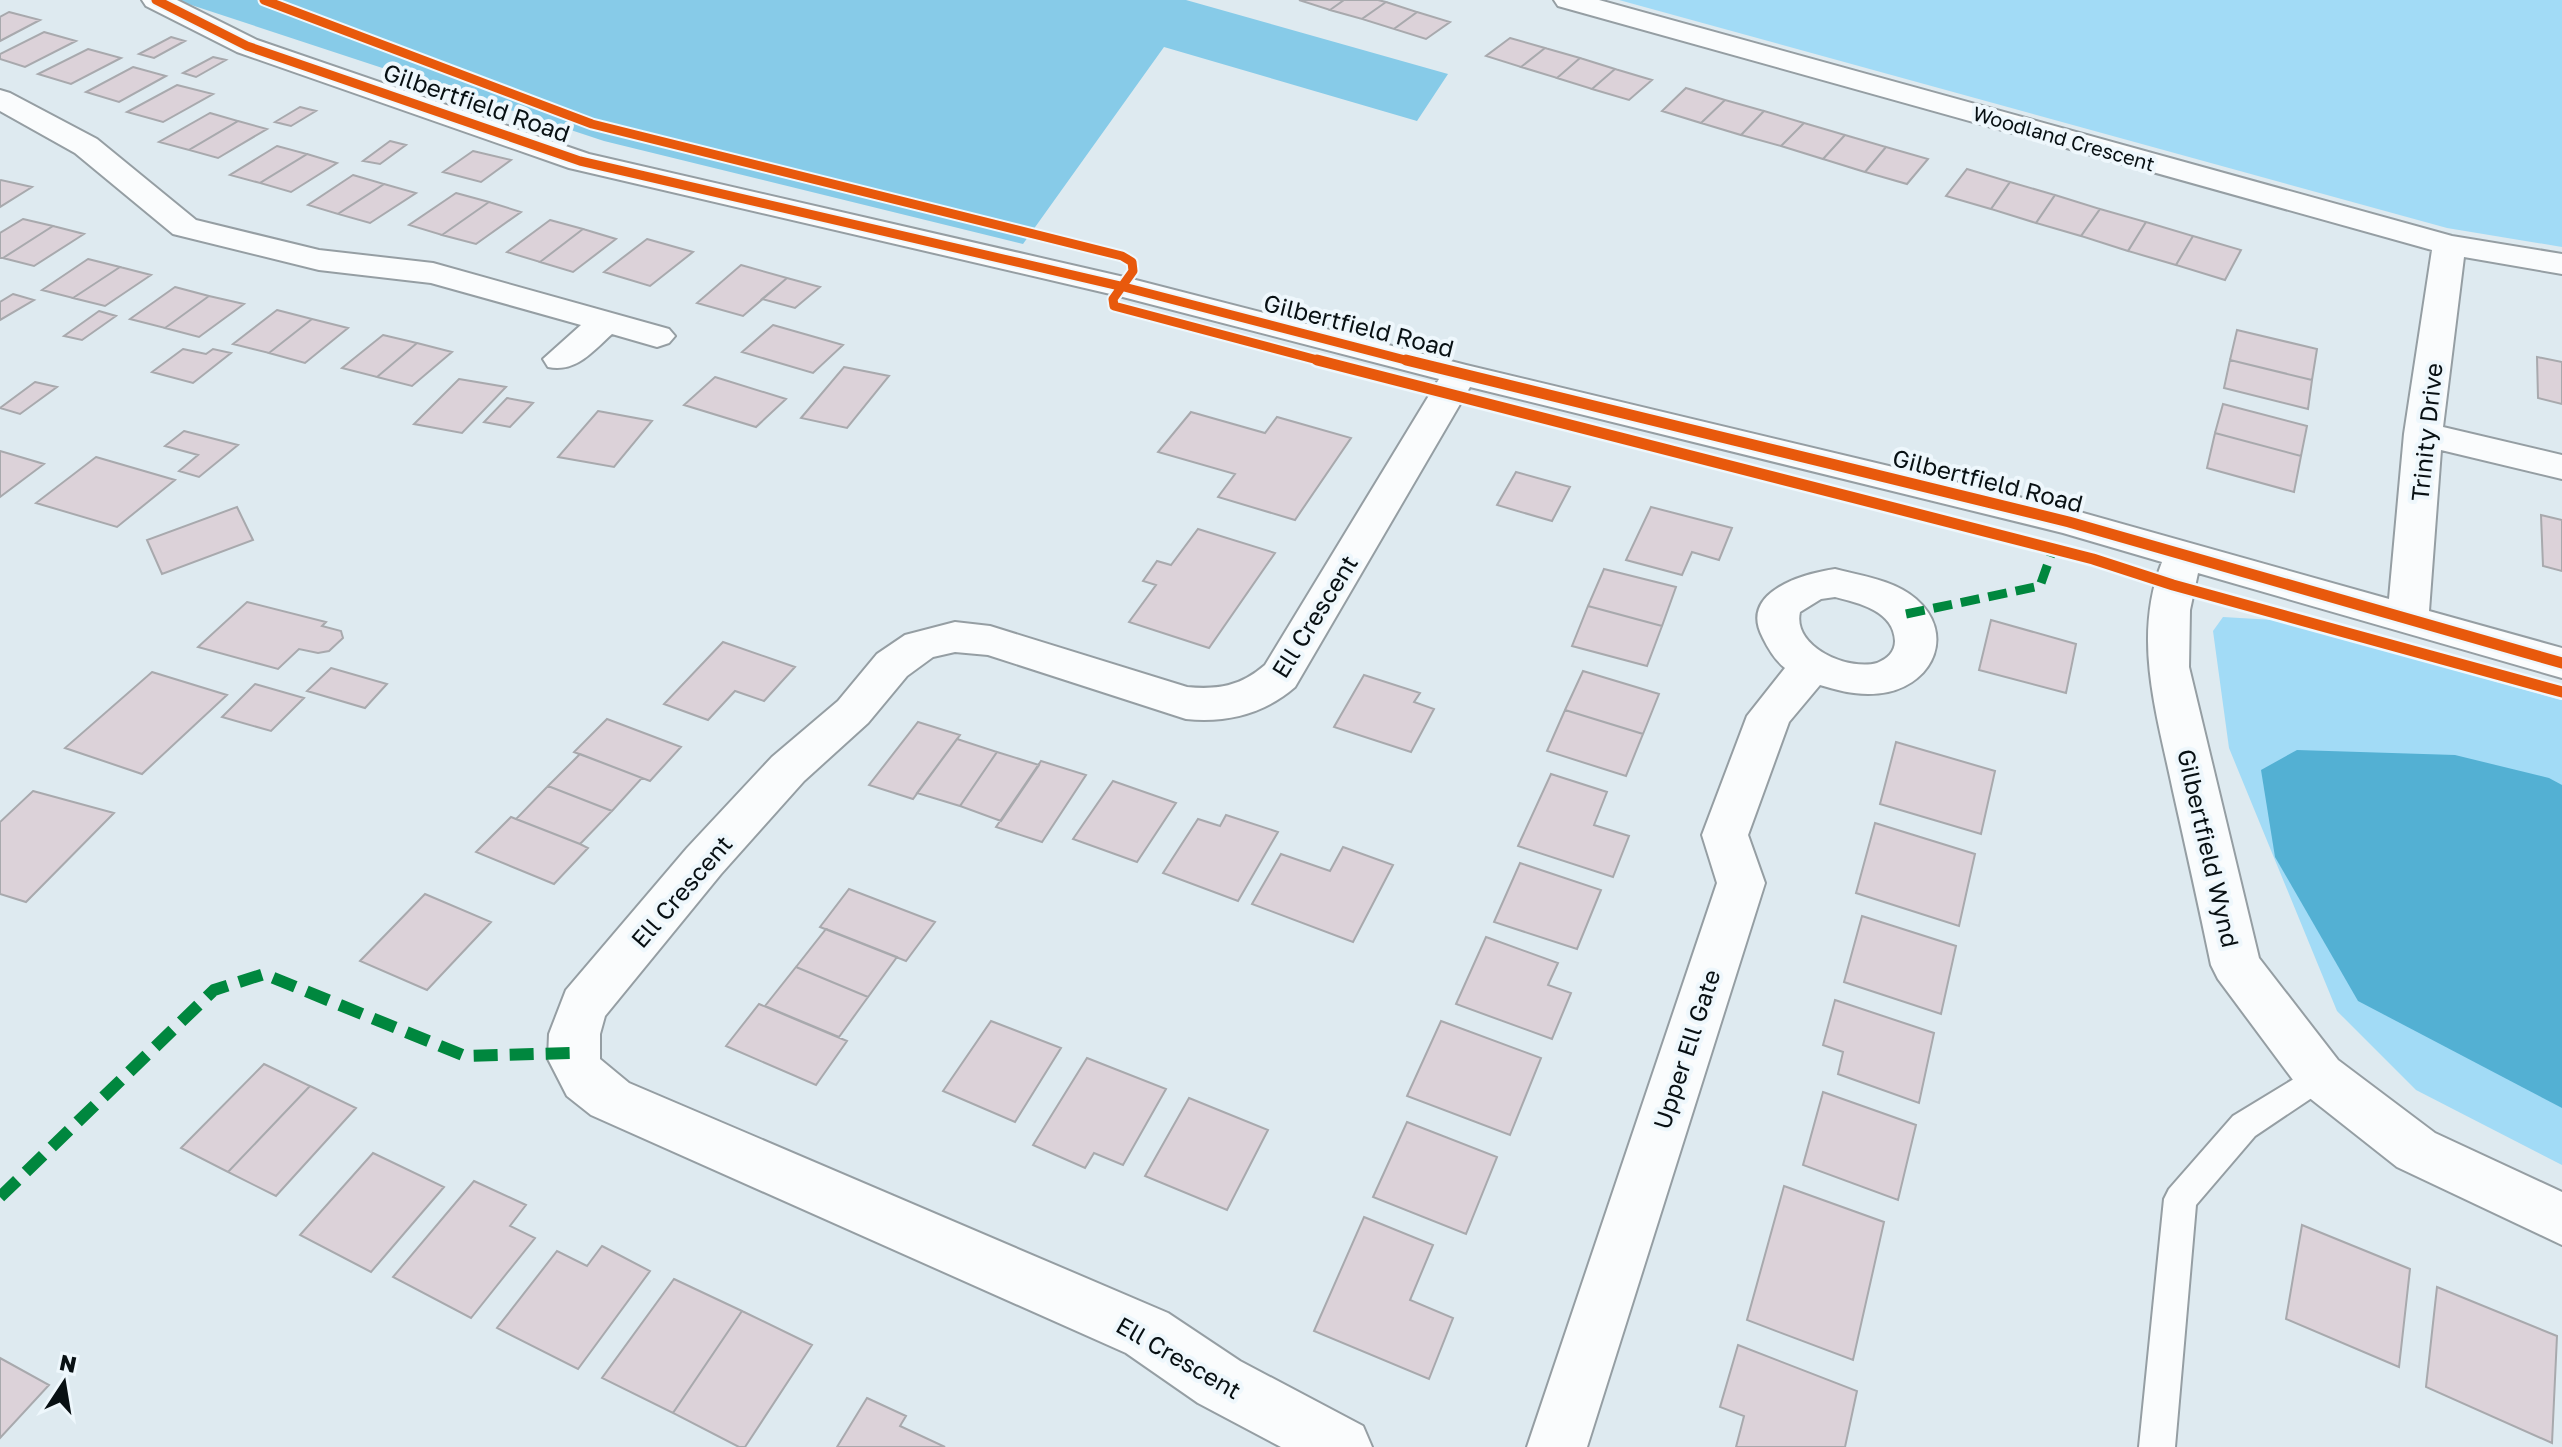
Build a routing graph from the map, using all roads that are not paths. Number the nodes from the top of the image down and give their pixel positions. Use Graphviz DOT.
graph roads {
  1 [pos="156,0"];
  2 [pos="1568,0"];
  3 [pos="0,99"];
  4 [pos="2449,245"];
  5 [pos="2562,264"];
  6 [pos="606,322"];
  7 [pos="657,336"];
  8 [pos="561,359"];
  9 [pos="1460,374"];
  10 [pos="2423,434"];
  11 [pos="2562,467"];
  12 [pos="2185,553"];
  13 [pos="2408,620"];
  14 [pos="2562,663"];
  15 [pos="1812,666"];
  16 [pos="2320,1076"];
  17 [pos="2562,1219"];
  18 [pos="1342,1447"];
  19 [pos="1557,1447"];
  20 [pos="2157,1447"];
  1 -- 9 [label="street, Gilbertfield Road"];
  2 -- 4 [label="street, Woodland Crescent"];
  3 -- 6 [label="street"];
  4 -- 5 [label="street, Woodland Crescent"];
  4 -- 10 [label="street, Trinity Drive"];
  6 -- 7 [label="street"];
  6 -- 8 [label="street"];
  9 -- 12 [label="street, Gilbertfield Road"];
  9 -- 18 [label="street, Ell Crescent"];
  10 -- 11 [label="street"];
  10 -- 13 [label="street, Trinity Drive"];
  12 -- 13 [label="street, Gilbertfield Road"];
  12 -- 16 [label="street, Gilbertfield Wynd"];
  13 -- 14 [label="street, Gilbertfield Road"];
  15 -- 19 [label="street, Upper Ell Gate"];
  16 -- 17 [label="street, Gilbertfield Wynd"];
  16 -- 20 [label="lane"];
}
